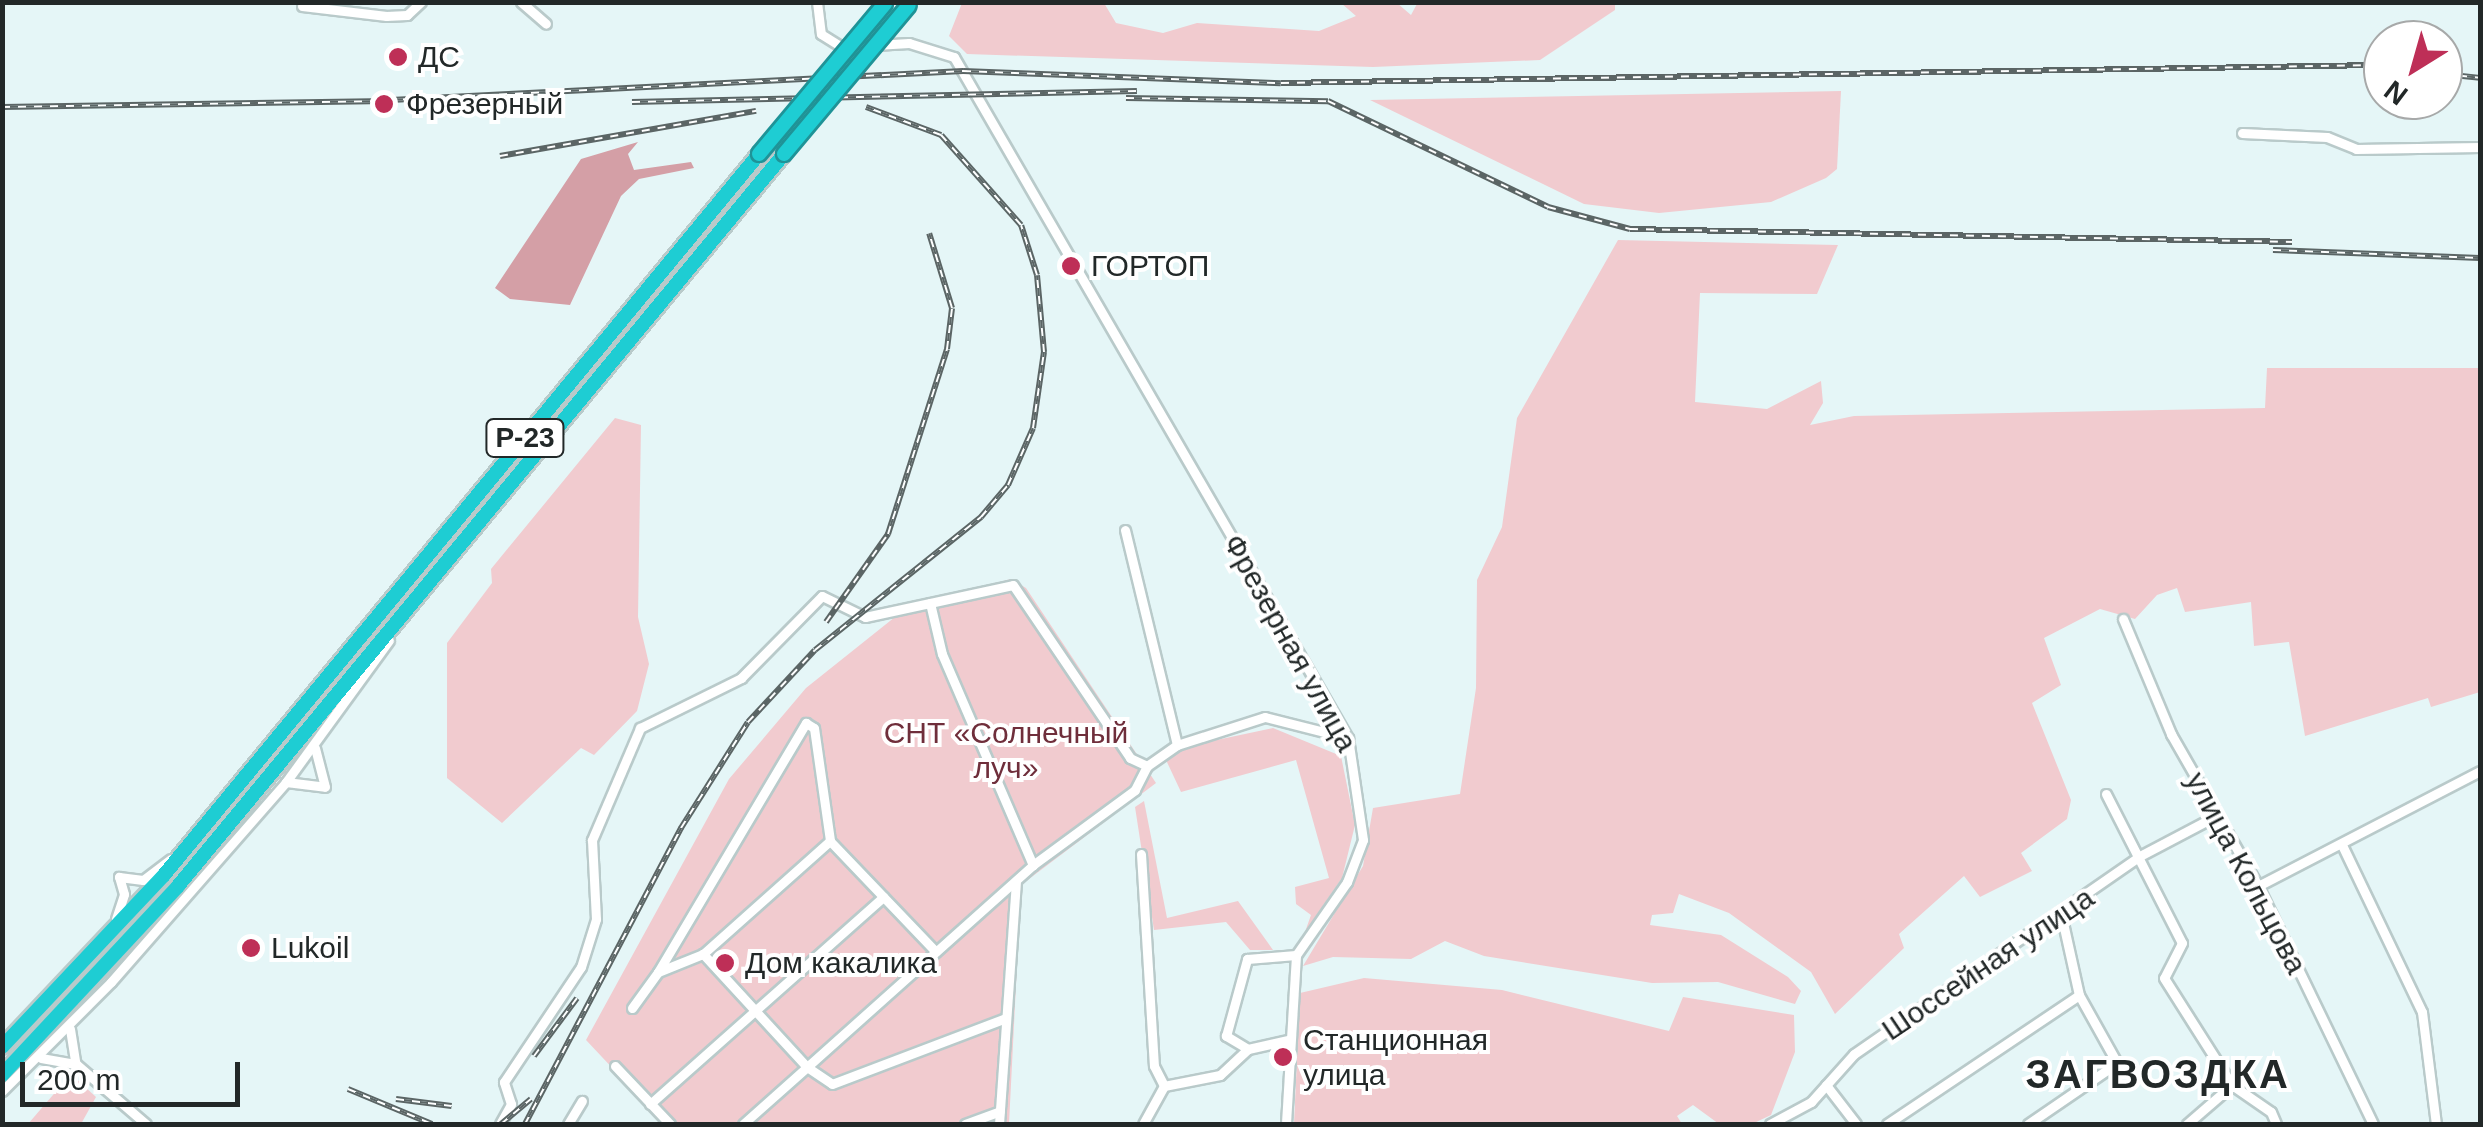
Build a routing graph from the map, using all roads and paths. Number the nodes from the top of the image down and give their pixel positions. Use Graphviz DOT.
graph roads {
  1 [pos="421,2"];
  2 [pos="520,2"];
  3 [pos="816,2"];
  4 [pos="886,3"];
  5 [pos="910,4"];
  6 [pos="302,6"];
  7 [pos="546,24"];
  8 [pos="2242,133"];
  9 [pos="2480,147"];
  10 [pos="1125,530"];
  11 [pos="930,604"];
  12 [pos="2124,619"];
  13 [pos="400,620"];
  14 [pos="1348,738"];
  15 [pos="1177,744"];
  16 [pos="315,746"];
  17 [pos="1147,766"];
  18 [pos="2480,771"];
  19 [pos="286,782"];
  20 [pos="2106,794"];
  21 [pos="2216,816"];
  22 [pos="830,841"];
  23 [pos="192,842"];
  24 [pos="2342,845"];
  25 [pos="1140,854"];
  26 [pos="2140,856"];
  27 [pos="1033,864"];
  28 [pos="1016,884"];
  29 [pos="2258,886"];
  30 [pos="883,897"];
  31 [pos="2061,914"];
  32 [pos="936,952"];
  33 [pos="703,954"];
  34 [pos="1296,955"];
  35 [pos="88,960"];
  36 [pos="658,972"];
  37 [pos="2079,995"];
  38 [pos="632,1008"];
  39 [pos="754,1012"];
  40 [pos="1006,1018"];
  41 [pos="74,1022"];
  42 [pos="1288,1040"];
  43 [pos="2,1048"];
  44 [pos="1248,1049"];
  45 [pos="34,1062"];
  46 [pos="76,1064"];
  47 [pos="615,1066"];
  48 [pos="807,1067"];
  49 [pos="2,1075"];
  50 [pos="1826,1085"];
  51 [pos="2232,1085"];
  52 [pos="1164,1086"];
  53 [pos="2,1091"];
  54 [pos="582,1101"];
  55 [pos="650,1104"];
  56 [pos="1000,1111"];
  57 [pos="146,1124"];
  58 [pos="500,1124"];
  59 [pos="568,1124"];
  60 [pos="670,1124"];
  61 [pos="743,1124"];
  62 [pos="964,1124"];
  63 [pos="1000,1124"];
  64 [pos="1143,1124"];
  65 [pos="1286,1124"];
  66 [pos="1770,1124"];
  67 [pos="1856,1124"];
  68 [pos="1887,1124"];
  69 [pos="2028,1124"];
  70 [pos="2187,1124"];
  71 [pos="2276,1124"];
  72 [pos="2373,1124"];
  73 [pos="2436,1124"];
  1 -- 6 [label="street"];
  2 -- 7 [label="street"];
  3 -- 14 [label="street, Фрезерная улица"];
  4 -- 23 [label="highway, Р-23, bridge"];
  5 -- 13 [label="highway, Р-23, bridge"];
  8 -- 9 [label="street"];
  10 -- 15 [label="street"];
  11 -- 17 [label="street"];
  11 -- 27 [label="street"];
  11 -- 58 [label="street"];
  12 -- 21 [label="street, улица Кольцова"];
  13 -- 16 [label="street"];
  13 -- 49 [label="highway, Р-23"];
  14 -- 15 [label="street"];
  14 -- 34 [label="street, Фрезерная улица"];
  15 -- 17 [label="street"];
  16 -- 19 [label="street"];
  16 -- 19 [label="street"];
  17 -- 27 [label="street"];
  18 -- 24 [label="street"];
  19 -- 41 [label="street"];
  20 -- 26 [label="street"];
  21 -- 26 [label="street, Шоссейная улица"];
  21 -- 29 [label="street, улица Кольцова"];
  22 -- 30 [label="street"];
  22 -- 33 [label="street"];
  22 -- 36 [label="street"];
  23 -- 35 [label="highway, Р-23"];
  23 -- 35 [label="street"];
  24 -- 29 [label="street"];
  24 -- 73 [label="street"];
  25 -- 52 [label="street"];
  26 -- 31 [label="street, Шоссейная улица"];
  26 -- 51 [label="street"];
  27 -- 28 [label="street"];
  28 -- 32 [label="street"];
  28 -- 40 [label="street"];
  29 -- 72 [label="street, улица Кольцова"];
  30 -- 32 [label="street"];
  30 -- 39 [label="street"];
  31 -- 37 [label="street"];
  31 -- 50 [label="street, Шоссейная улица"];
  32 -- 48 [label="street"];
  33 -- 36 [label="street"];
  33 -- 39 [label="street"];
  34 -- 42 [label="street"];
  34 -- 44 [label="street"];
  35 -- 43 [label="highway, Р-23"];
  36 -- 38 [label="street"];
  37 -- 68 [label="street"];
  37 -- 69 [label="street"];
  39 -- 48 [label="street"];
  39 -- 55 [label="street"];
  40 -- 48 [label="street"];
  40 -- 56 [label="street"];
  41 -- 45 [label="street"];
  41 -- 46 [label="street"];
  42 -- 44 [label="street"];
  42 -- 65 [label="street"];
  44 -- 52 [label="street"];
  45 -- 46 [label="street"];
  45 -- 53 [label="street"];
  46 -- 57 [label="street"];
  47 -- 55 [label="street"];
  48 -- 61 [label="street"];
  50 -- 66 [label="street, Шоссейная улица"];
  50 -- 67 [label="street"];
  51 -- 70 [label="street"];
  51 -- 71 [label="street"];
  52 -- 64 [label="street"];
  54 -- 59 [label="street"];
  55 -- 60 [label="street"];
  56 -- 62 [label="street"];
  56 -- 63 [label="street"];
}
